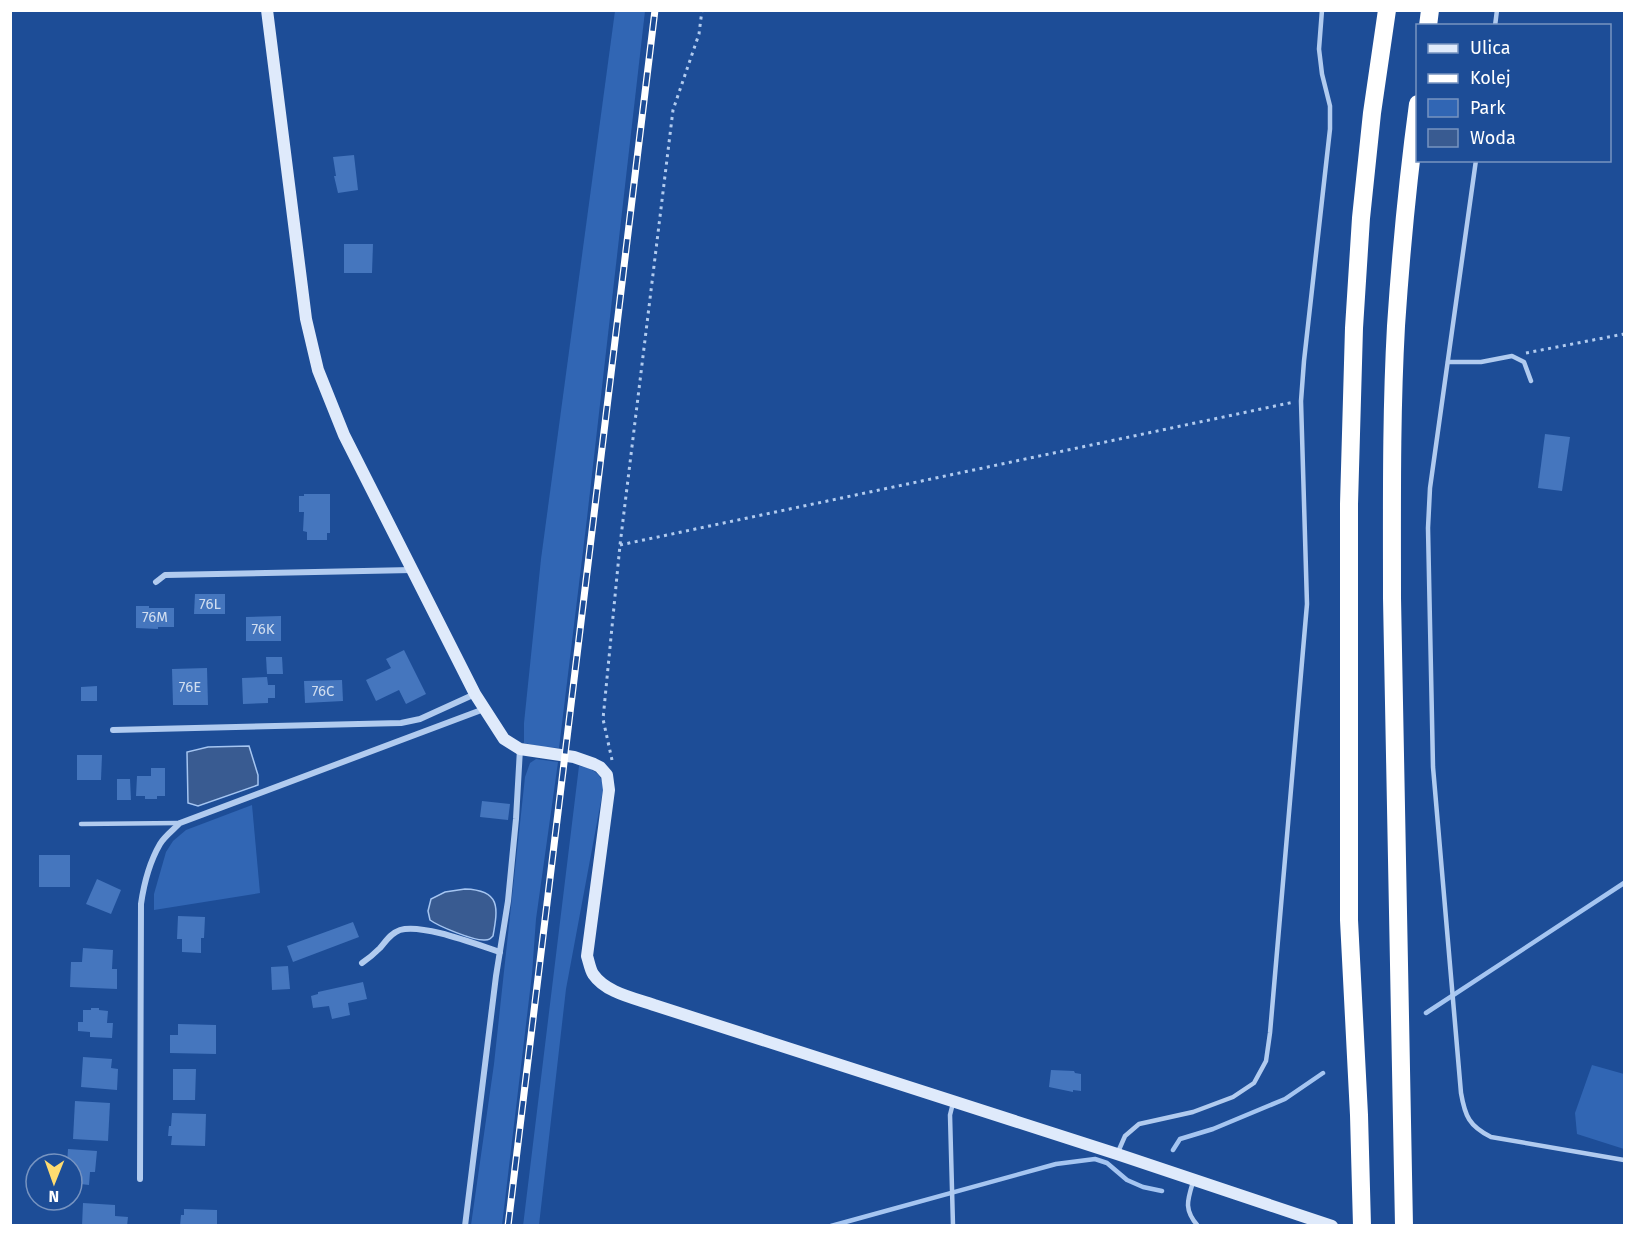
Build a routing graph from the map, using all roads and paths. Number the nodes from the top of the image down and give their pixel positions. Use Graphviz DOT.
graph roads {
  1 [pos="267,10"];
  2 [pos="702,10"];
  3 [pos="1322,10"];
  4 [pos="1387,10"];
  5 [pos="1416,121"];
  6 [pos="1476,162"];
  7 [pos="1624,334"];
  8 [pos="1512,356"];
  9 [pos="1448,362"];
  10 [pos="1532,381"];
  11 [pos="1300,401"];
  12 [pos="620,545"];
  13 [pos="412,570"];
  14 [pos="156,582"];
  15 [pos="475,694"];
  16 [pos="484,710"];
  17 [pos="113,730"];
  18 [pos="520,749"];
  19 [pos="607,775"];
  20 [pos="81,824"];
  21 [pos="180,824"];
  22 [pos="500,952"];
  23 [pos="362,963"];
  24 [pos="953,1101"];
  25 [pos="1117,1154"];
  26 [pos="1624,1160"];
  27 [pos="140,1179"];
  28 [pos="1194,1179"];
  29 [pos="465,1226"];
  30 [pos="953,1226"];
  31 [pos="1198,1226"];
  32 [pos="1332,1226"];
  33 [pos="1362,1226"];
  34 [pos="1404,1226"];
  1 -- 13 [label="street"];
  2 -- 12 [label="path"];
  3 -- 11 [label="lane"];
  4 -- 33 [label="highway"];
  5 -- 34 [label="highway"];
  6 -- 9 [label="lane"];
  7 -- 8 [label="path"];
  8 -- 9 [label="lane"];
  8 -- 10 [label="lane"];
  9 -- 26 [label="lane"];
  11 -- 12 [label="path"];
  11 -- 25 [label="lane"];
  12 -- 19 [label="path"];
  13 -- 14 [label="street"];
  13 -- 15 [label="street"];
  15 -- 16 [label="street"];
  15 -- 17 [label="street"];
  16 -- 18 [label="street"];
  16 -- 21 [label="street"];
  18 -- 19 [label="street"];
  18 -- 22 [label="street"];
  19 -- 24 [label="street"];
  20 -- 21 [label="lane"];
  21 -- 27 [label="street"];
  22 -- 23 [label="street"];
  22 -- 29 [label="street"];
  24 -- 25 [label="street"];
  24 -- 30 [label="lane"];
  25 -- 28 [label="street"];
  28 -- 31 [label="lane"];
  28 -- 32 [label="street"];
}
